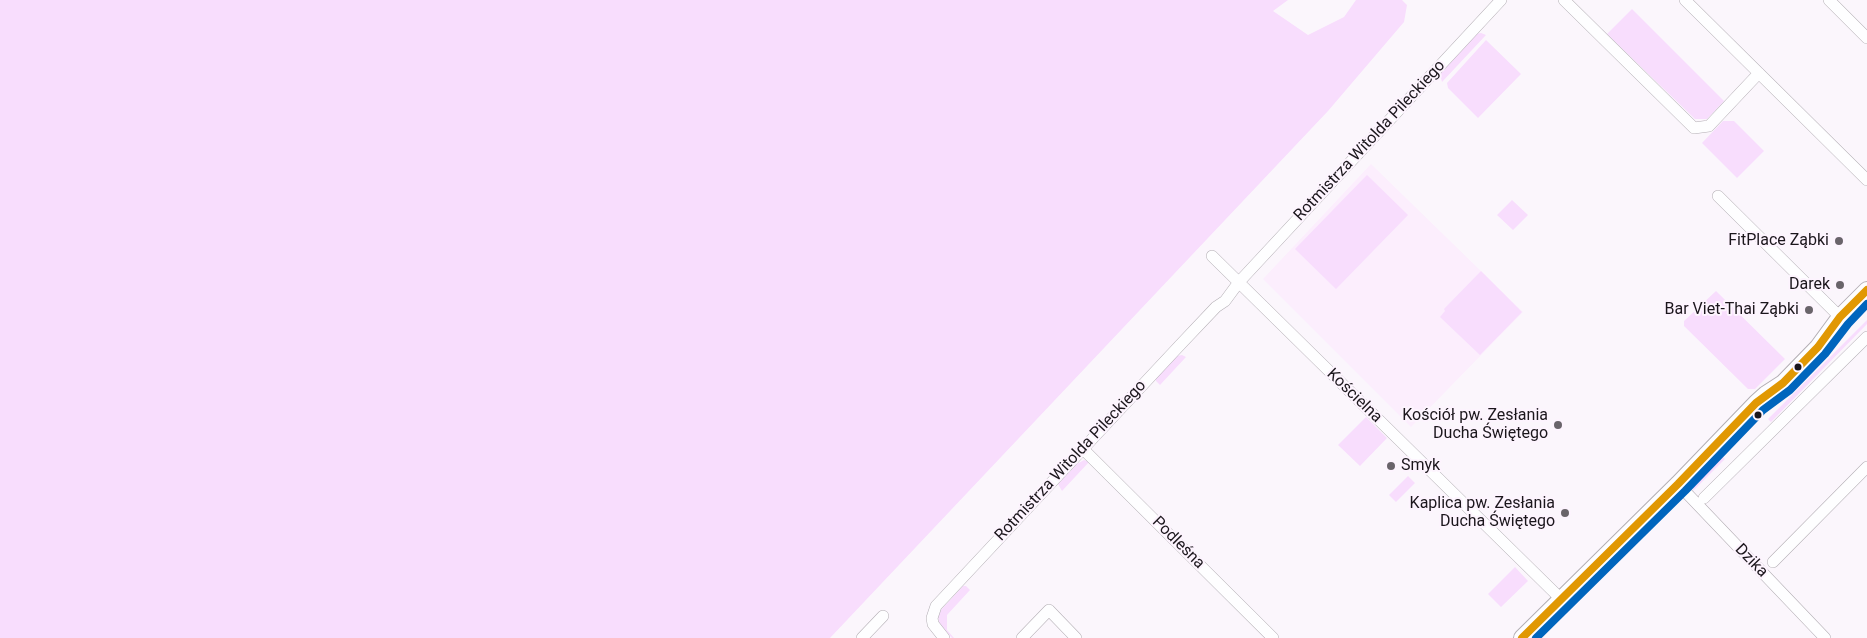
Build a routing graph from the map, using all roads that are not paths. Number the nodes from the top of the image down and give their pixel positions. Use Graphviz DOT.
graph roads {
  1 [pos="1500,0"];
  2 [pos="1564,0"];
  3 [pos="1684,0"];
  4 [pos="1829,0"];
  5 [pos="1867,38"];
  6 [pos="1759,73"];
  7 [pos="1867,180"];
  8 [pos="1718,196"];
  9 [pos="1212,256"];
  10 [pos="1238,282"];
  11 [pos="1867,290"];
  12 [pos="1840,317"];
  13 [pos="1867,337"];
  14 [pos="1083,448"];
  15 [pos="1867,467"];
  16 [pos="1678,484"];
  17 [pos="1704,498"];
  18 [pos="1773,562"];
  19 [pos="1561,599"];
  20 [pos="883,616"];
  21 [pos="862,638"];
  22 [pos="944,638"];
  23 [pos="1022,638"];
  24 [pos="1076,638"];
  25 [pos="1274,638"];
  26 [pos="1522,638"];
  27 [pos="1825,638"];
  1 -- 10 [label="street, Rotmistrza Witolda Pileckiego"];
  2 -- 6 [label="street"];
  3 -- 6 [label="street"];
  4 -- 5 [label="street"];
  6 -- 7 [label="street"];
  8 -- 12 [label="street"];
  9 -- 10 [label="street, Kościelna"];
  10 -- 14 [label="street, Rotmistrza Witolda Pileckiego"];
  10 -- 19 [label="street, Kościelna"];
  11 -- 12 [label="street"];
  12 -- 16 [label="street"];
  13 -- 17 [label="street"];
  14 -- 22 [label="street, Rotmistrza Witolda Pileckiego"];
  14 -- 25 [label="street, Podleśna"];
  15 -- 18 [label="street"];
  16 -- 19 [label="street"];
  16 -- 27 [label="street, Dzika"];
  19 -- 26 [label="street"];
  20 -- 21 [label="street"];
  23 -- 24 [label="street"];
}
